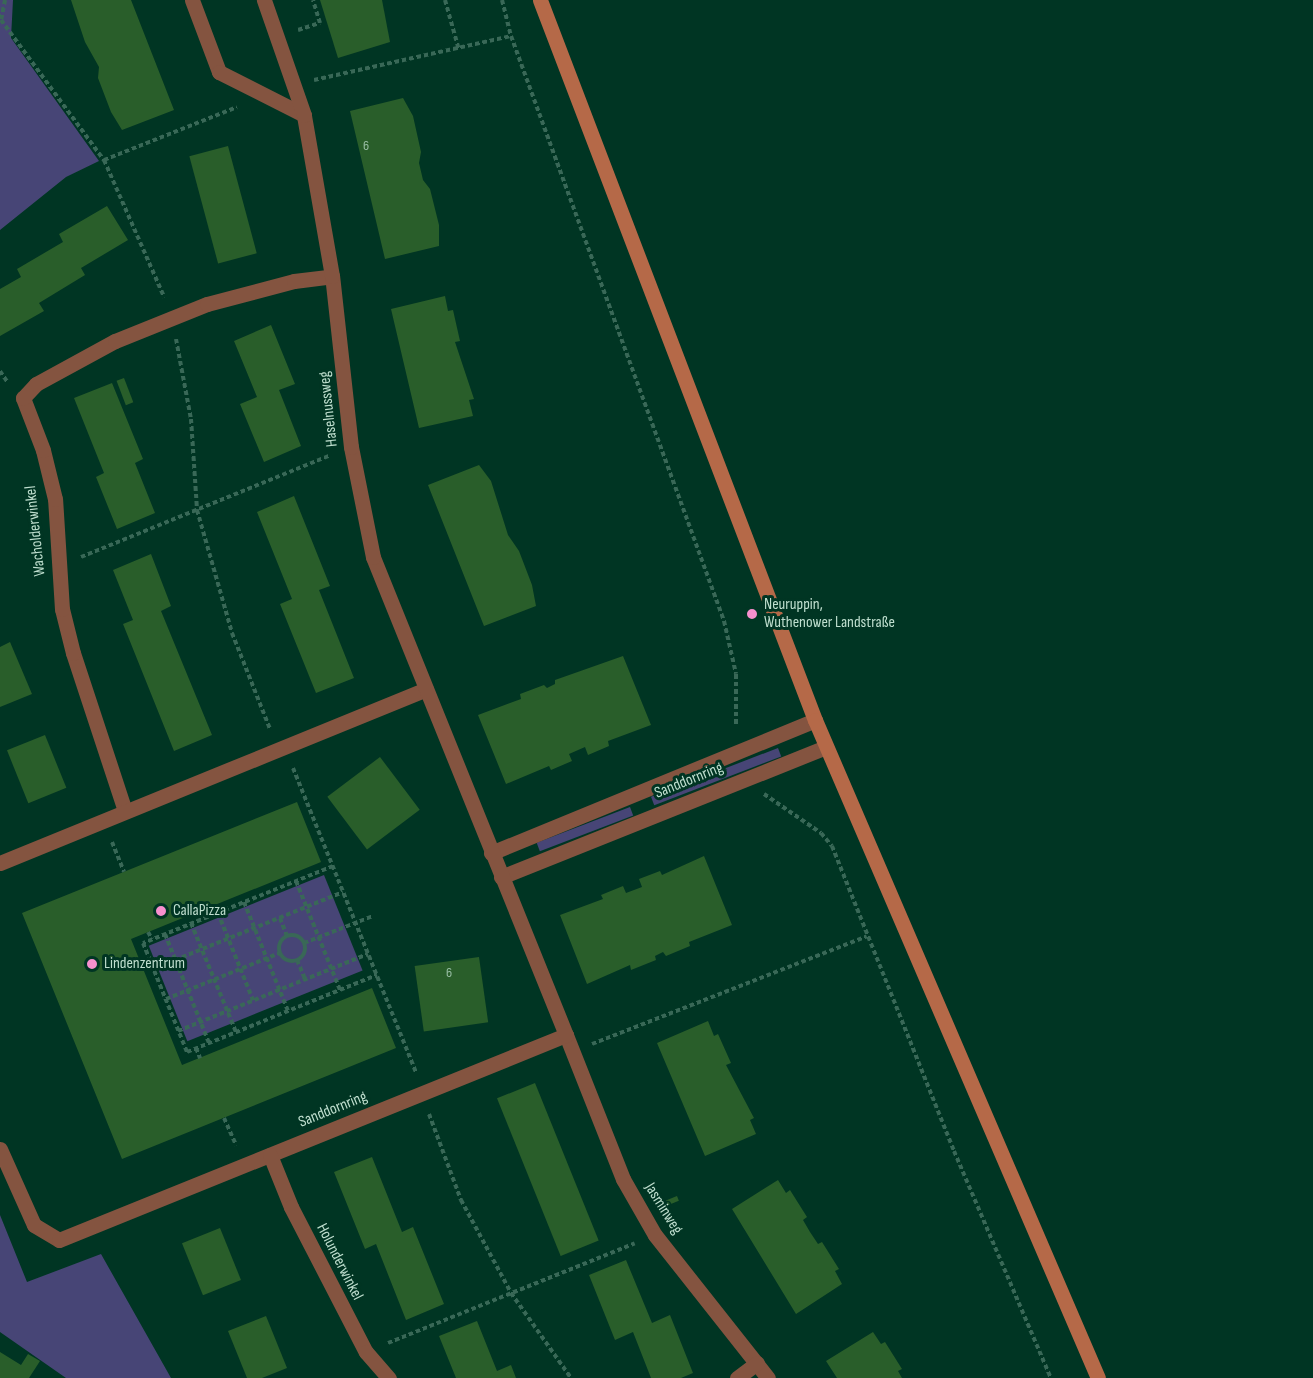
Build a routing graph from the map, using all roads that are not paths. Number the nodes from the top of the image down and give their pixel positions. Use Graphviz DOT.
graph roads {
  1 [pos="192,0"];
  2 [pos="264,0"];
  3 [pos="540,0"];
  4 [pos="304,115"];
  5 [pos="332,276"];
  6 [pos="426,689"];
  7 [pos="815,720"];
  8 [pos="826,747"];
  9 [pos="125,811"];
  10 [pos="490,853"];
  11 [pos="0,863"];
  12 [pos="501,877"];
  13 [pos="566,1035"];
  14 [pos="0,1149"];
  15 [pos="270,1155"];
  16 [pos="757,1363"];
  17 [pos="389,1378"];
  18 [pos="738,1378"];
  19 [pos="768,1378"];
  20 [pos="1098,1378"];
  1 -- 4 [label="street"];
  2 -- 4 [label="street, Haselnussweg"];
  3 -- 7 [label="main road"];
  4 -- 5 [label="street, Haselnussweg"];
  5 -- 6 [label="street, Haselnussweg"];
  5 -- 9 [label="street, Wacholderwinkel"];
  6 -- 9 [label="street"];
  6 -- 10 [label="street"];
  7 -- 8 [label="main road"];
  7 -- 10 [label="street, Sanddornring"];
  8 -- 12 [label="street, Sanddornring"];
  8 -- 20 [label="main road"];
  9 -- 11 [label="street"];
  10 -- 12 [label="street"];
  12 -- 13 [label="street"];
  13 -- 15 [label="street, Sanddornring"];
  13 -- 16 [label="street, Jasminweg"];
  14 -- 15 [label="street, Sanddornring"];
  15 -- 17 [label="street, Holunderwinkel"];
  16 -- 18 [label="street"];
  16 -- 19 [label="street, Jasminweg"];
}
